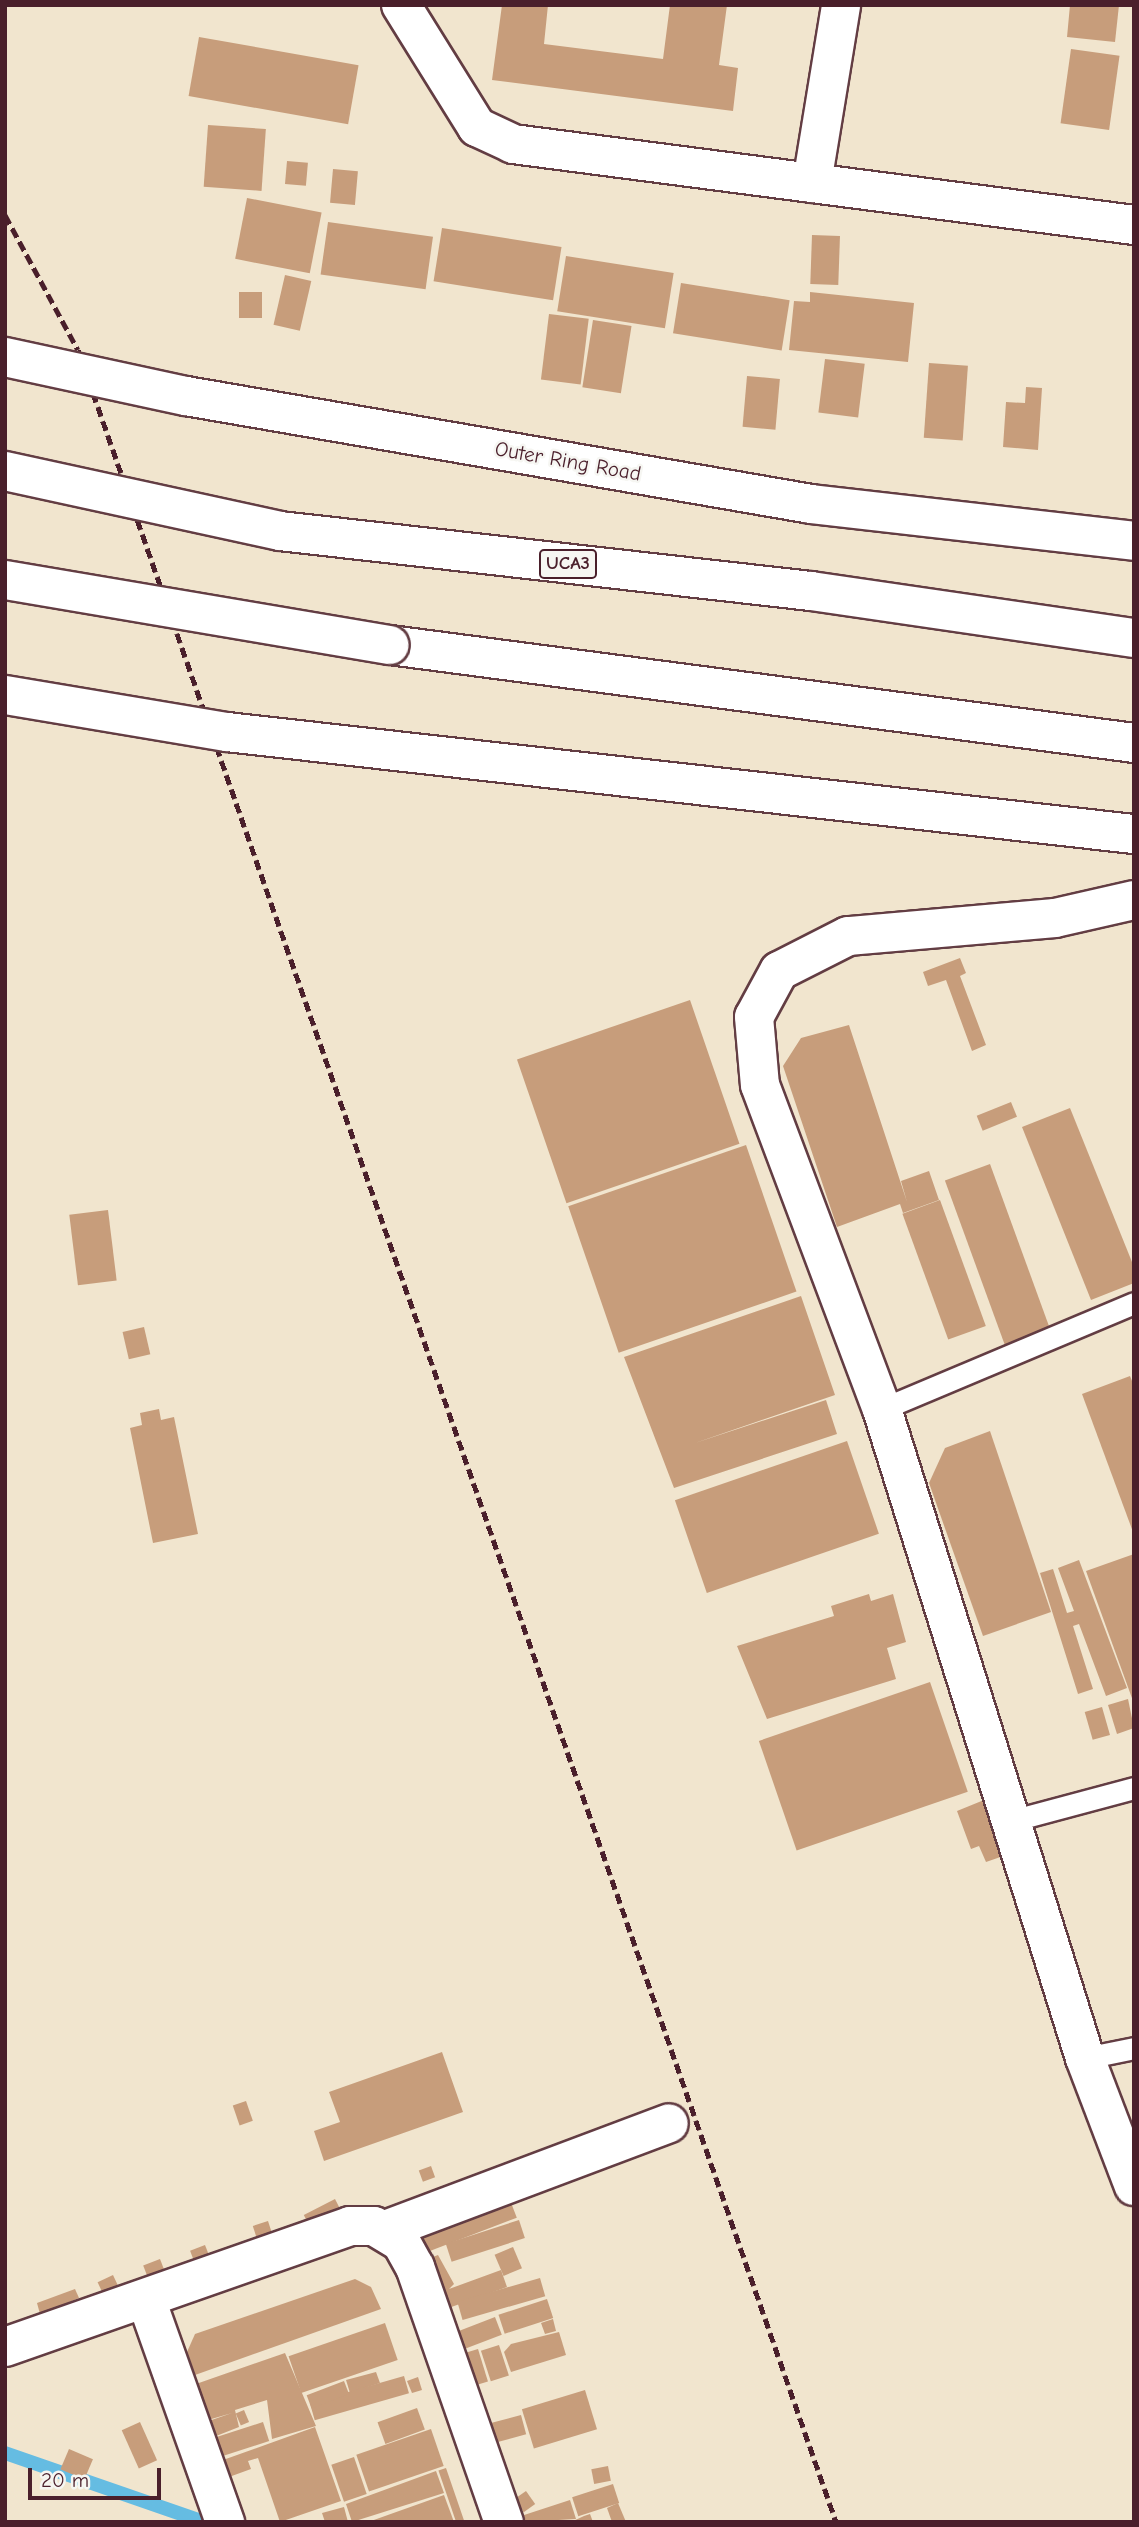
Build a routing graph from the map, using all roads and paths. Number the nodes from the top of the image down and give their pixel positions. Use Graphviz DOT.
graph roads {
  1 [pos="401,5"];
  2 [pos="841,5"];
  3 [pos="812,183"];
  4 [pos="1134,225"];
  5 [pos="5,358"];
  6 [pos="5,471"];
  7 [pos="1134,541"];
  8 [pos="5,580"];
  9 [pos="1134,638"];
  10 [pos="5,695"];
  11 [pos="1134,743"];
  12 [pos="1134,834"];
  13 [pos="1134,900"];
  14 [pos="1134,1303"];
  15 [pos="882,1409"];
  16 [pos="1134,1788"];
  17 [pos="1011,1821"];
  18 [pos="1134,2048"];
  19 [pos="1085,2058"];
  20 [pos="669,2123"];
  21 [pos="1134,2186"];
  22 [pos="385,2230"];
  23 [pos="146,2299"];
  24 [pos="5,2347"];
  25 [pos="225,2522"];
  26 [pos="504,2522"];
  1 -- 3 [label="main road"];
  2 -- 3 [label="main road"];
  3 -- 4 [label="main road"];
  5 -- 7 [label="main road, Outer Ring Road, bridge"];
  6 -- 9 [label="main road, UCA3, bridge"];
  8 -- 11 [label="main road, bridge"];
  10 -- 12 [label="main road, bridge"];
  13 -- 15 [label="main road"];
  14 -- 15 [label="lane"];
  15 -- 17 [label="main road"];
  16 -- 17 [label="lane"];
  17 -- 19 [label="main road"];
  18 -- 19 [label="lane"];
  19 -- 21 [label="main road"];
  20 -- 22 [label="main road"];
  22 -- 23 [label="main road"];
  22 -- 26 [label="main road"];
  23 -- 24 [label="main road"];
  23 -- 25 [label="main road"];
}
